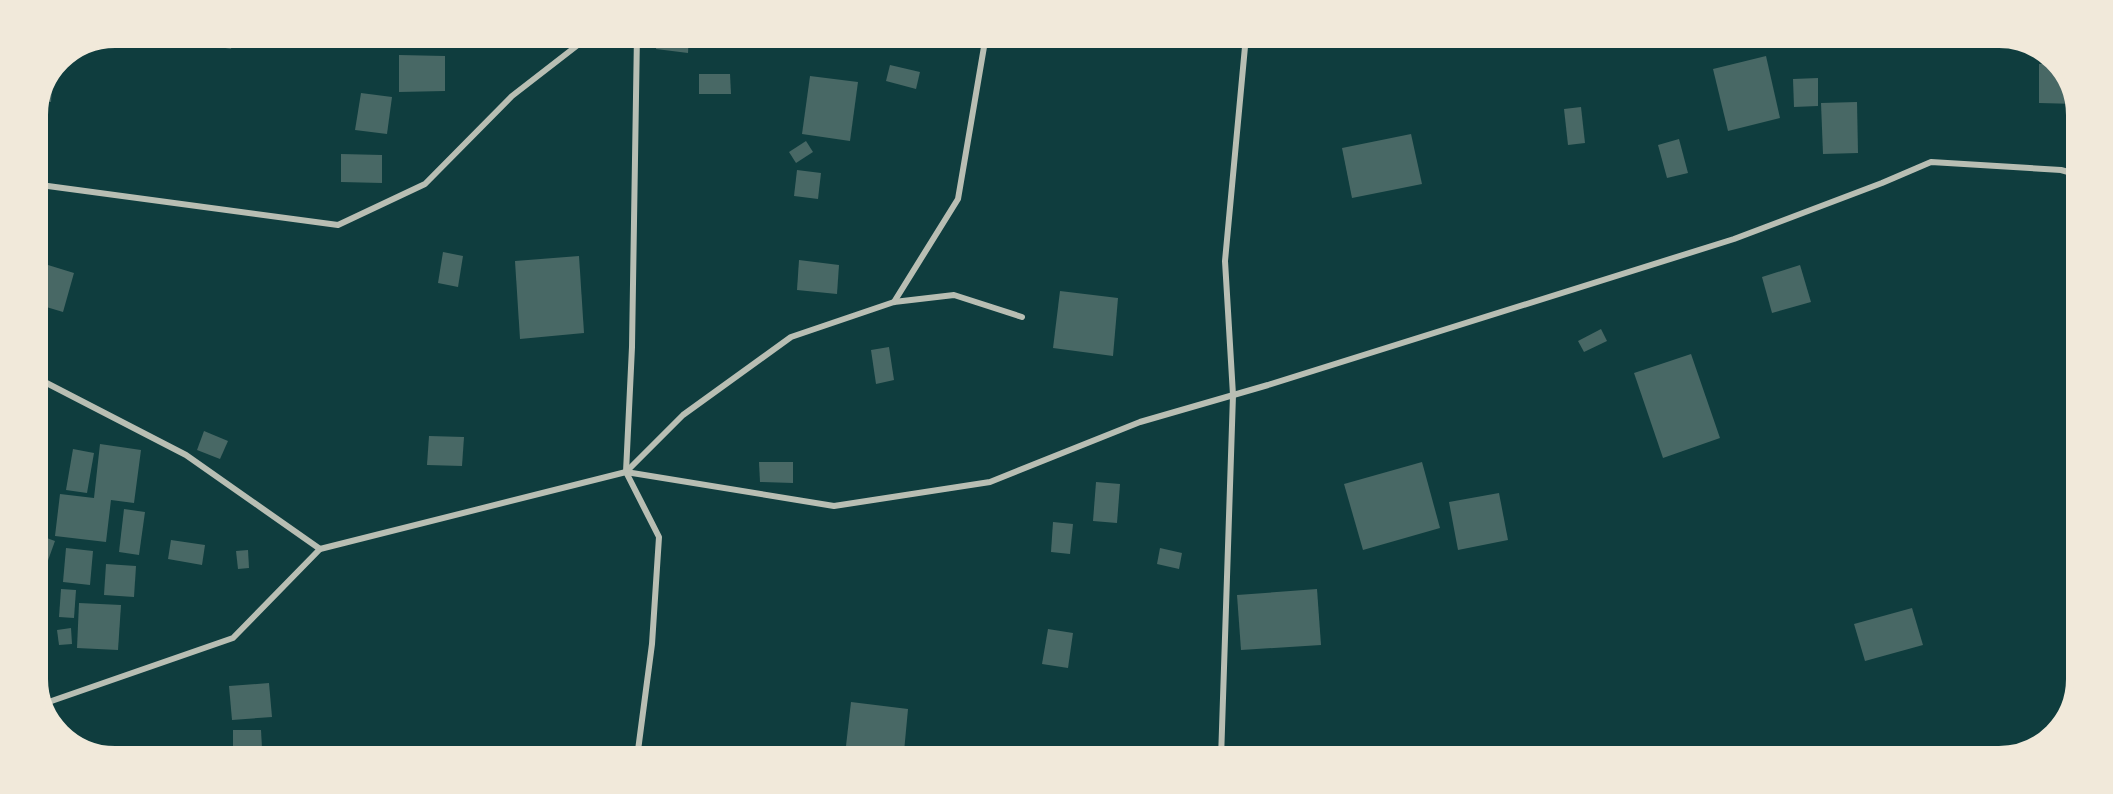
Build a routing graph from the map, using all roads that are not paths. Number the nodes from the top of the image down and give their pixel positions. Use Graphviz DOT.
graph roads {
  1 [pos="579,44"];
  2 [pos="637,44"];
  3 [pos="984,44"];
  4 [pos="1245,44"];
  5 [pos="2069,172"];
  6 [pos="44,185"];
  7 [pos="894,302"];
  8 [pos="1022,317"];
  9 [pos="44,382"];
  10 [pos="1233,395"];
  11 [pos="626,472"];
  12 [pos="320,549"];
  13 [pos="47,703"];
  14 [pos="638,750"];
  15 [pos="1221,750"];
  1 -- 6 [label="street"];
  2 -- 11 [label="street"];
  3 -- 7 [label="street"];
  4 -- 10 [label="street"];
  5 -- 10 [label="street"];
  7 -- 8 [label="street"];
  7 -- 11 [label="street"];
  9 -- 12 [label="street"];
  10 -- 11 [label="street"];
  10 -- 15 [label="street"];
  11 -- 12 [label="street"];
  11 -- 14 [label="street"];
  12 -- 13 [label="street"];
}
